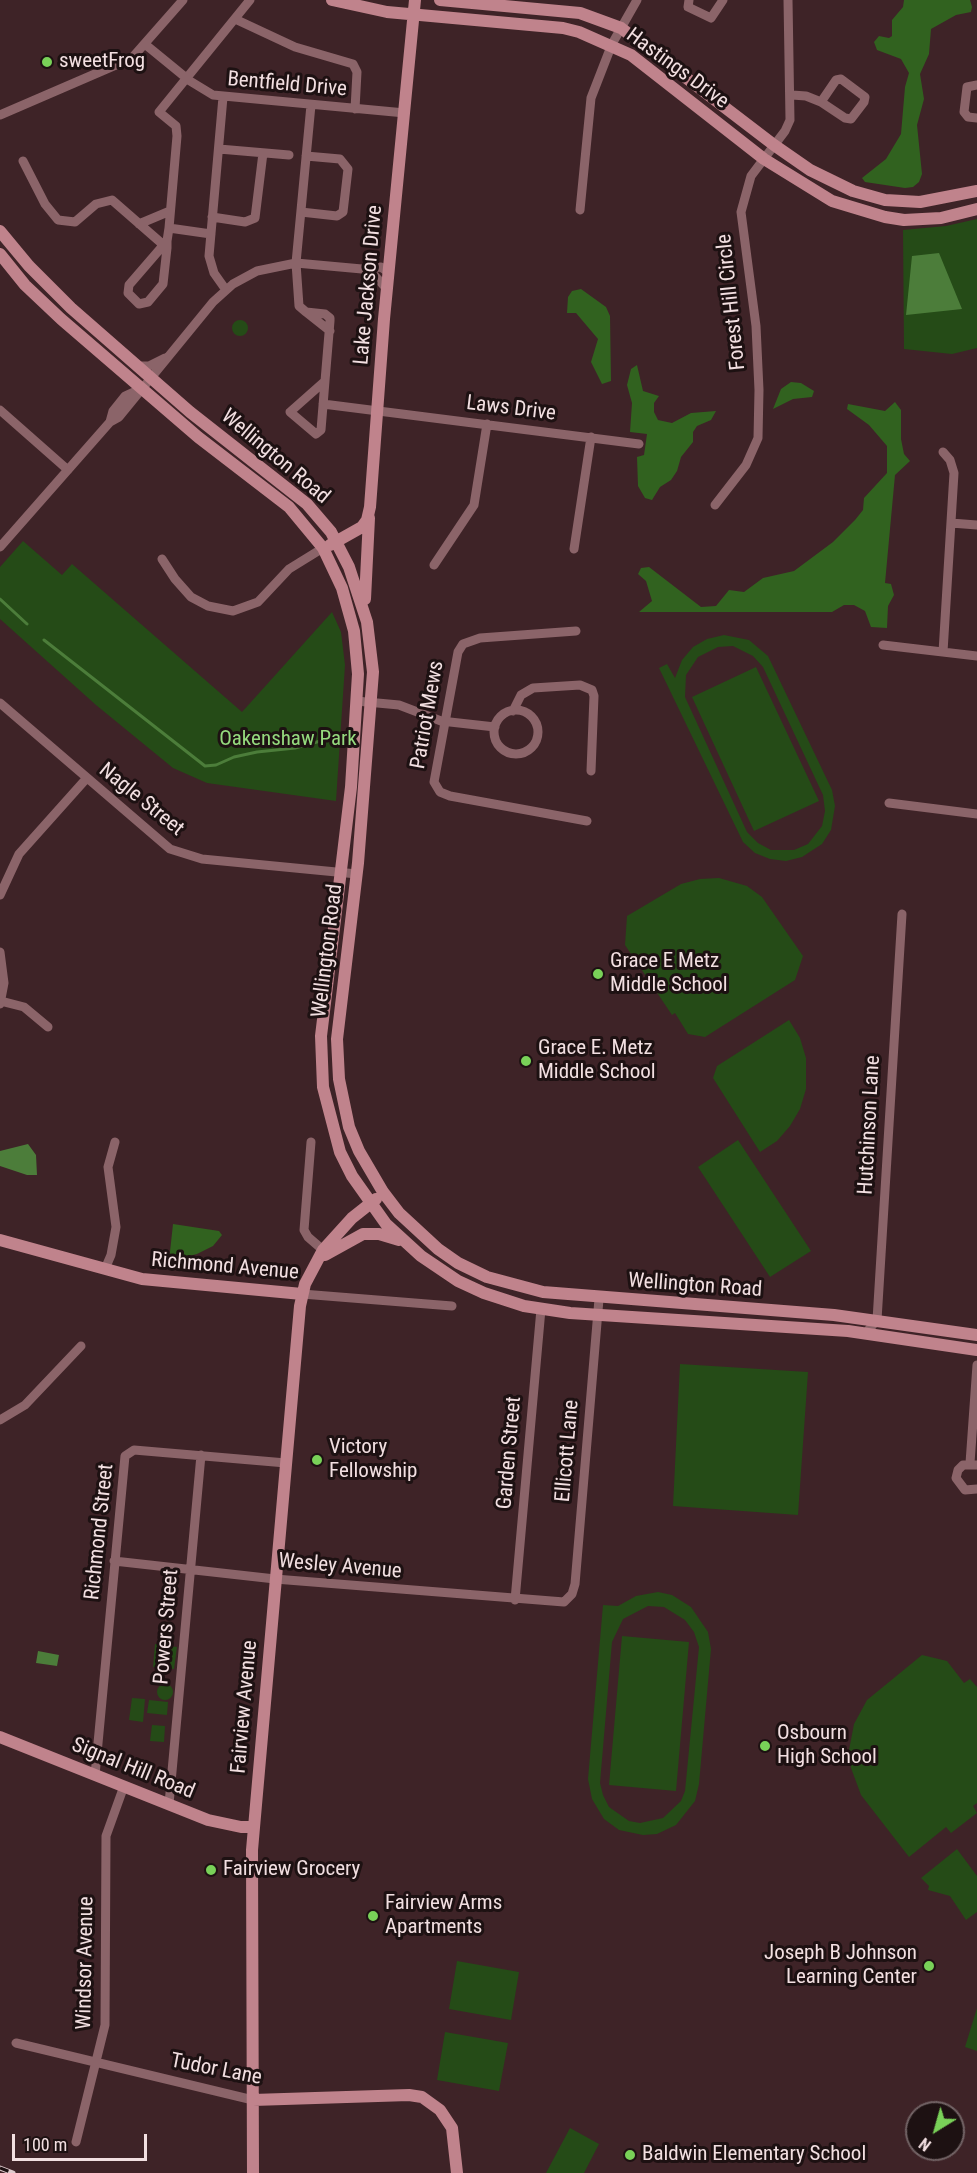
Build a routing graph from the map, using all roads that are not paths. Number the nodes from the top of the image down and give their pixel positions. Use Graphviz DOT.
graph roads {
  1 [pos="183,0"];
  2 [pos="250,0"];
  3 [pos="332,0"];
  4 [pos="415,0"];
  5 [pos="440,0"];
  6 [pos="637,0"];
  7 [pos="689,0"];
  8 [pos="723,0"];
  9 [pos="789,0"];
  10 [pos="414,15"];
  11 [pos="235,19"];
  12 [pos="621,28"];
  13 [pos="612,44"];
  14 [pos="146,45"];
  15 [pos="186,79"];
  16 [pos="977,85"];
  17 [pos="792,95"];
  18 [pos="224,97"];
  19 [pos="821,102"];
  20 [pos="311,105"];
  21 [pos="355,109"];
  22 [pos="405,113"];
  23 [pos="0,116"];
  24 [pos="977,118"];
  25 [pos="774,145"];
  26 [pos="219,148"];
  27 [pos="263,153"];
  28 [pos="289,155"];
  29 [pos="306,156"];
  30 [pos="764,159"];
  31 [pos="23,161"];
  32 [pos="977,191"];
  33 [pos="977,209"];
  34 [pos="580,210"];
  35 [pos="170,211"];
  36 [pos="301,212"];
  37 [pos="213,218"];
  38 [pos="139,224"];
  39 [pos="169,228"];
  40 [pos="0,231"];
  41 [pos="211,234"];
  42 [pos="166,245"];
  43 [pos="0,254"];
  44 [pos="296,262"];
  45 [pos="362,269"];
  46 [pos="388,272"];
  47 [pos="387,289"];
  48 [pos="226,290"];
  49 [pos="167,357"];
  50 [pos="138,366"];
  51 [pos="150,377"];
  52 [pos="325,381"];
  53 [pos="140,388"];
  54 [pos="323,404"];
  55 [pos="0,410"];
  56 [pos="378,411"];
  57 [pos="487,423"];
  58 [pos="591,437"];
  59 [pos="639,444"];
  60 [pos="943,452"];
  61 [pos="68,470"];
  62 [pos="715,505"];
  63 [pos="370,507"];
  64 [pos="951,523"];
  65 [pos="977,525"];
  66 [pos="336,541"];
  67 [pos="0,547"];
  68 [pos="323,548"];
  69 [pos="574,549"];
  70 [pos="162,559"];
  71 [pos="434,565"];
  72 [pos="366,619"];
  73 [pos="576,631"];
  74 [pos="883,645"];
  75 [pos="943,652"];
  76 [pos="977,656"];
  77 [pos="356,701"];
  78 [pos="371,702"];
  79 [pos="0,703"];
  80 [pos="513,711"];
  81 [pos="445,721"];
  82 [pos="495,727"];
  83 [pos="591,771"];
  84 [pos="86,778"];
  85 [pos="888,803"];
  86 [pos="977,814"];
  87 [pos="587,821"];
  88 [pos="0,865"];
  89 [pos="10,869"];
  90 [pos="342,873"];
  91 [pos="357,874"];
  92 [pos="0,895"];
  93 [pos="902,914"];
  94 [pos="0,952"];
  95 [pos="1,1003"];
  96 [pos="48,1027"];
  97 [pos="115,1142"];
  98 [pos="311,1142"];
  99 [pos="383,1192"];
  100 [pos="370,1204"];
  101 [pos="0,1240"];
  102 [pos="406,1244"];
  103 [pos="320,1255"];
  104 [pos="105,1269"];
  105 [pos="302,1294"];
  106 [pos="599,1299"];
  107 [pos="452,1306"];
  108 [pos="541,1309"];
  109 [pos="597,1314"];
  110 [pos="877,1320"];
  111 [pos="866,1334"];
  112 [pos="977,1335"];
  113 [pos="81,1346"];
  114 [pos="977,1350"];
  115 [pos="977,1365"];
  116 [pos="0,1420"];
  117 [pos="201,1455"];
  118 [pos="286,1462"];
  119 [pos="974,1464"];
  120 [pos="977,1489"];
  121 [pos="114,1561"];
  122 [pos="190,1569"];
  123 [pos="275,1579"];
  124 [pos="515,1600"];
  125 [pos="564,1602"];
  126 [pos="0,1737"];
  127 [pos="95,1775"];
  128 [pos="124,1786"];
  129 [pos="169,1803"];
  130 [pos="254,1827"];
  131 [pos="16,2043"];
  132 [pos="97,2063"];
  133 [pos="253,2100"];
  134 [pos="76,2142"];
  135 [pos="253,2173"];
  136 [pos="457,2173"];
  1 -- 14 [label="street"];
  2 -- 11 [label="street"];
  3 -- 10 [label="main road, Hastings Drive"];
  4 -- 10 [label="main road, Lake Jackson Drive"];
  5 -- 12 [label="main road, Hastings Drive"];
  6 -- 12 [label="street"];
  7 -- 8 [label="street"];
  9 -- 17 [label="street, Forest Hill Circle"];
  10 -- 13 [label="main road, Hastings Drive"];
  10 -- 22 [label="main road, Lake Jackson Drive"];
  11 -- 15 [label="street"];
  11 -- 21 [label="street"];
  12 -- 13 [label="street"];
  12 -- 25 [label="main road, Hastings Drive"];
  13 -- 30 [label="main road, Hastings Drive"];
  13 -- 34 [label="street"];
  14 -- 15 [label="street, Bentfield Drive"];
  14 -- 23 [label="street"];
  15 -- 18 [label="street, Bentfield Drive"];
  15 -- 35 [label="street"];
  16 -- 24 [label="street"];
  17 -- 19 [label="street"];
  17 -- 25 [label="street, Forest Hill Circle"];
  18 -- 20 [label="street, Bentfield Drive"];
  18 -- 26 [label="street"];
  19 -- 19 [label="street"];
  20 -- 21 [label="street, Bentfield Drive"];
  20 -- 29 [label="street"];
  21 -- 22 [label="street, Bentfield Drive"];
  22 -- 46 [label="main road, Lake Jackson Drive"];
  25 -- 30 [label="street, Forest Hill Circle"];
  25 -- 32 [label="main road, Hastings Drive"];
  26 -- 27 [label="street"];
  26 -- 37 [label="street"];
  27 -- 28 [label="street"];
  27 -- 37 [label="street"];
  29 -- 36 [label="street"];
  29 -- 36 [label="street"];
  30 -- 33 [label="main road, Hastings Drive"];
  30 -- 62 [label="street, Forest Hill Circle"];
  31 -- 38 [label="street"];
  35 -- 38 [label="street"];
  35 -- 39 [label="street"];
  36 -- 44 [label="street"];
  37 -- 41 [label="street"];
  38 -- 42 [label="street"];
  39 -- 41 [label="street"];
  39 -- 42 [label="street"];
  40 -- 50 [label="main road, Wellington Road"];
  41 -- 48 [label="street"];
  42 -- 42 [label="street"];
  43 -- 53 [label="main road, Wellington Road"];
  44 -- 45 [label="street"];
  44 -- 48 [label="street"];
  44 -- 52 [label="street"];
  45 -- 46 [label="street"];
  45 -- 47 [label="street"];
  46 -- 47 [label="main road, Lake Jackson Drive"];
  47 -- 56 [label="main road, Lake Jackson Drive"];
  48 -- 49 [label="street"];
  49 -- 50 [label="street"];
  49 -- 51 [label="street"];
  50 -- 51 [label="main road, Wellington Road"];
  51 -- 53 [label="street"];
  51 -- 66 [label="main road, Wellington Road"];
  52 -- 54 [label="street"];
  52 -- 54 [label="street"];
  53 -- 61 [label="street"];
  53 -- 68 [label="main road, Wellington Road"];
  54 -- 56 [label="street, Laws Drive"];
  55 -- 61 [label="street"];
  56 -- 57 [label="street, Laws Drive"];
  56 -- 63 [label="main road, Lake Jackson Drive"];
  57 -- 58 [label="street, Laws Drive"];
  57 -- 71 [label="street"];
  58 -- 59 [label="street, Laws Drive"];
  58 -- 69 [label="street"];
  60 -- 64 [label="street"];
  61 -- 67 [label="street"];
  63 -- 66 [label="main road, Lake Jackson Drive"];
  63 -- 72 [label="main road"];
  64 -- 65 [label="street"];
  64 -- 75 [label="street"];
  66 -- 68 [label="main road, Lake Jackson Drive"];
  66 -- 72 [label="main road, Wellington Road"];
  68 -- 70 [label="street"];
  68 -- 77 [label="main road, Wellington Road"];
  72 -- 78 [label="main road, Wellington Road"];
  73 -- 81 [label="street, Patriot Mews"];
  74 -- 75 [label="street"];
  75 -- 76 [label="street"];
  77 -- 78 [label="street"];
  77 -- 90 [label="main road, Wellington Road"];
  78 -- 81 [label="street"];
  78 -- 91 [label="main road, Wellington Road"];
  79 -- 84 [label="street, Nagle Street"];
  80 -- 82 [label="street"];
  80 -- 82 [label="street"];
  80 -- 83 [label="street"];
  81 -- 82 [label="street"];
  81 -- 87 [label="street, Patriot Mews"];
  84 -- 89 [label="street"];
  84 -- 90 [label="street, Nagle Street"];
  85 -- 86 [label="street"];
  88 -- 89 [label="street"];
  89 -- 92 [label="street"];
  90 -- 91 [label="street, Nagle Street"];
  90 -- 100 [label="main road, Wellington Road"];
  91 -- 99 [label="main road, Wellington Road"];
  93 -- 110 [label="street, Hutchinson Lane"];
  94 -- 95 [label="street"];
  95 -- 96 [label="street"];
  97 -- 104 [label="street"];
  98 -- 103 [label="street"];
  99 -- 100 [label="main road, Fairview Avenue"];
  99 -- 106 [label="main road, Wellington Road"];
  100 -- 102 [label="main road, Wellington Road"];
  100 -- 103 [label="main road, Fairview Avenue"];
  101 -- 104 [label="main road, Richmond Avenue"];
  102 -- 103 [label="main road"];
  102 -- 108 [label="main road, Wellington Road"];
  103 -- 105 [label="main road, Fairview Avenue"];
  104 -- 105 [label="main road, Richmond Avenue"];
  105 -- 107 [label="street, Richmond Avenue"];
  105 -- 118 [label="main road, Fairview Avenue"];
  106 -- 109 [label="street, Ellicott Lane"];
  106 -- 110 [label="main road, Wellington Road"];
  108 -- 109 [label="main road, Wellington Road"];
  108 -- 124 [label="street, Garden Street"];
  109 -- 111 [label="main road, Wellington Road"];
  109 -- 125 [label="street, Ellicott Lane"];
  110 -- 111 [label="street"];
  110 -- 112 [label="main road, Wellington Road"];
  111 -- 114 [label="main road, Wellington Road"];
  113 -- 116 [label="street"];
  115 -- 119 [label="street"];
  117 -- 118 [label="street, Richmond Street"];
  117 -- 121 [label="street, Richmond Street"];
  117 -- 122 [label="street, Powers Street"];
  118 -- 123 [label="main road, Fairview Avenue"];
  119 -- 120 [label="street"];
  121 -- 122 [label="street, Wesley Avenue"];
  121 -- 127 [label="street, Richmond Street"];
  122 -- 123 [label="street, Wesley Avenue"];
  122 -- 129 [label="street, Powers Street"];
  123 -- 124 [label="street, Wesley Avenue"];
  123 -- 130 [label="main road, Fairview Avenue"];
  124 -- 125 [label="street, Wesley Avenue"];
  126 -- 127 [label="main road, Signal Hill Road"];
  127 -- 128 [label="main road, Signal Hill Road"];
  128 -- 129 [label="main road, Signal Hill Road"];
  128 -- 132 [label="street, Windsor Avenue"];
  129 -- 130 [label="main road, Signal Hill Road"];
  130 -- 133 [label="main road, Fairview Avenue"];
  131 -- 132 [label="street, Tudor Lane"];
  132 -- 133 [label="street, Tudor Lane"];
  132 -- 134 [label="street, Windsor Avenue"];
  133 -- 135 [label="main road, Fairview Avenue"];
  133 -- 136 [label="main road, Tudor Lane"];
}
